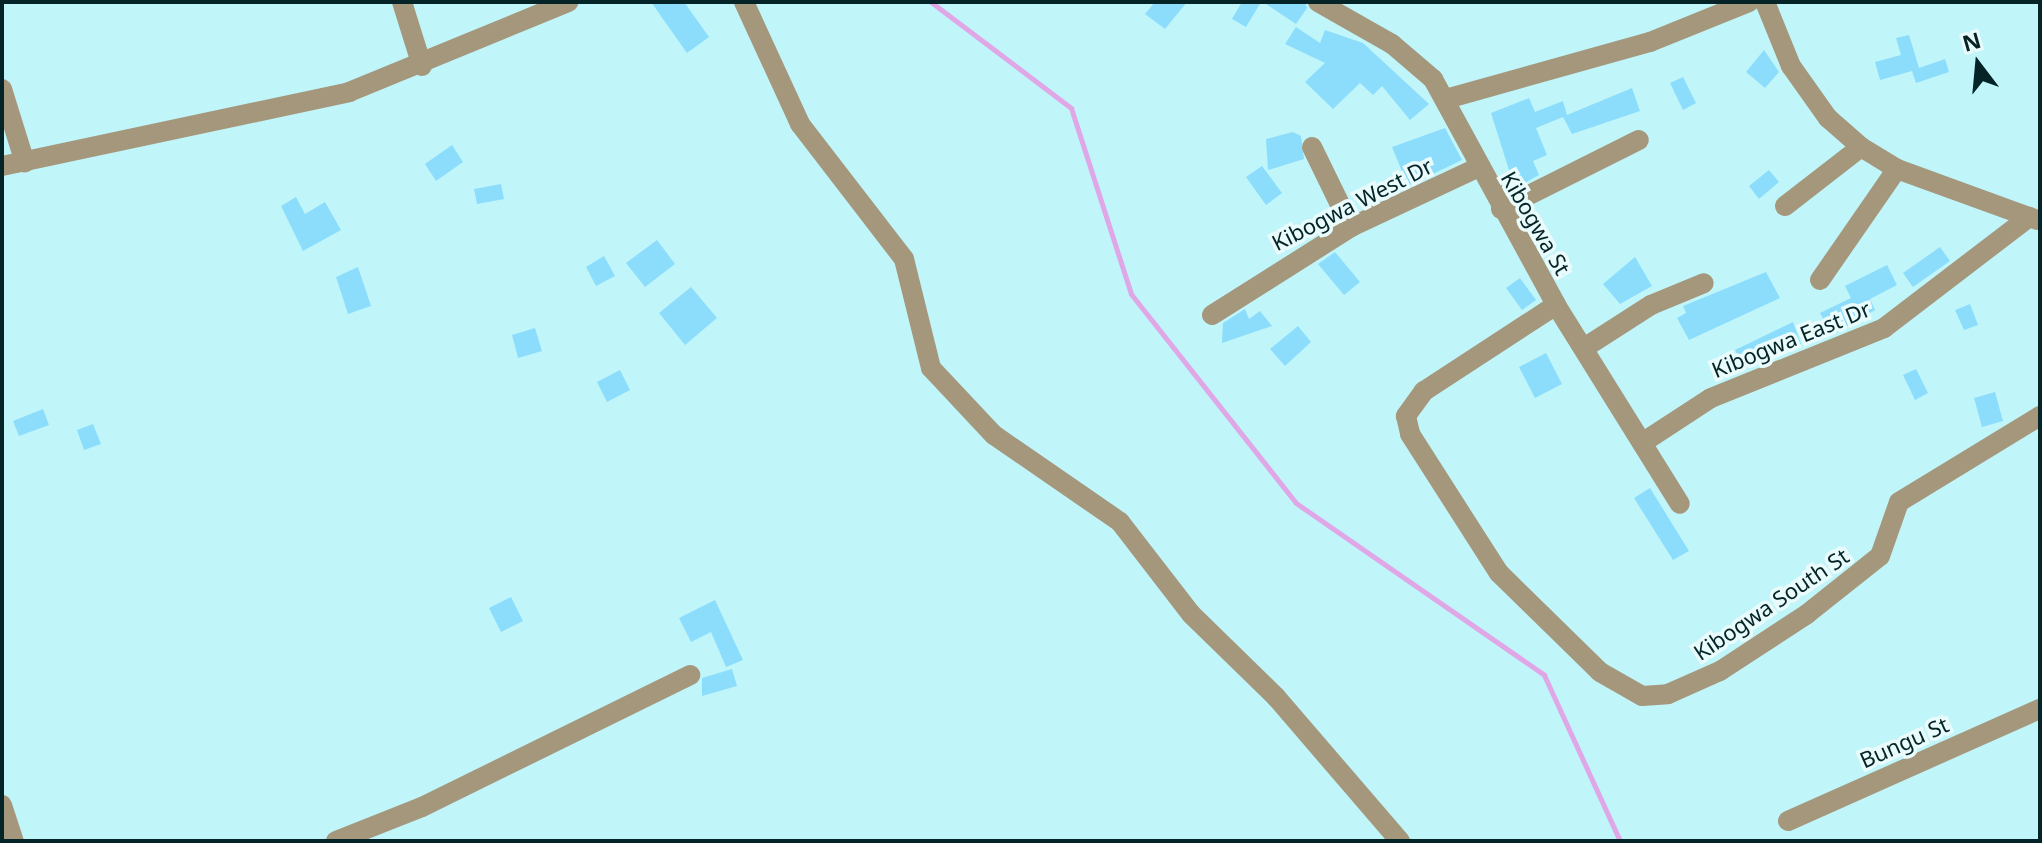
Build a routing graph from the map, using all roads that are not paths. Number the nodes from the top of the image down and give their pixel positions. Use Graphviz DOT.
graph roads {
  1 [pos="402,2"];
  2 [pos="568,2"];
  3 [pos="744,2"];
  4 [pos="1318,2"];
  5 [pos="1749,2"];
  6 [pos="1765,2"];
  7 [pos="422,66"];
  8 [pos="2,89"];
  9 [pos="1446,99"];
  10 [pos="1639,140"];
  11 [pos="1312,147"];
  12 [pos="1861,147"];
  13 [pos="25,163"];
  14 [pos="2,166"];
  15 [pos="1477,168"];
  16 [pos="1897,169"];
  17 [pos="1785,206"];
  18 [pos="1501,209"];
  19 [pos="2035,219"];
  20 [pos="1351,227"];
  21 [pos="1820,280"];
  22 [pos="1704,283"];
  23 [pos="1556,305"];
  24 [pos="1212,315"];
  25 [pos="1584,348"];
  26 [pos="2040,416"];
  27 [pos="1642,443"];
  28 [pos="1680,504"];
  29 [pos="690,675"];
  30 [pos="2040,709"];
  31 [pos="2,805"];
  32 [pos="1788,821"];
  33 [pos="14,841"];
  34 [pos="336,841"];
  35 [pos="1400,841"];
  1 -- 7 [label="street"];
  2 -- 7 [label="street"];
  3 -- 35 [label="street"];
  4 -- 9 [label="street, Kibogwa St"];
  5 -- 9 [label="street"];
  6 -- 12 [label="street"];
  7 -- 13 [label="street"];
  8 -- 13 [label="street"];
  9 -- 15 [label="street, Kibogwa St"];
  10 -- 18 [label="street"];
  11 -- 20 [label="street"];
  12 -- 16 [label="street"];
  12 -- 17 [label="street"];
  13 -- 14 [label="street"];
  15 -- 18 [label="street, Kibogwa St"];
  15 -- 20 [label="street, Kibogwa West Dr"];
  16 -- 19 [label="street"];
  16 -- 21 [label="street"];
  18 -- 23 [label="street, Kibogwa St"];
  19 -- 27 [label="street, Kibogwa East Dr"];
  20 -- 24 [label="street, Kibogwa West Dr"];
  22 -- 25 [label="street"];
  23 -- 25 [label="street, Kibogwa St"];
  23 -- 26 [label="street, Kibogwa South St"];
  25 -- 27 [label="street, Kibogwa St"];
  27 -- 28 [label="street, Kibogwa St"];
  29 -- 34 [label="street"];
  30 -- 32 [label="street, Bungu St"];
  31 -- 33 [label="street"];
}
